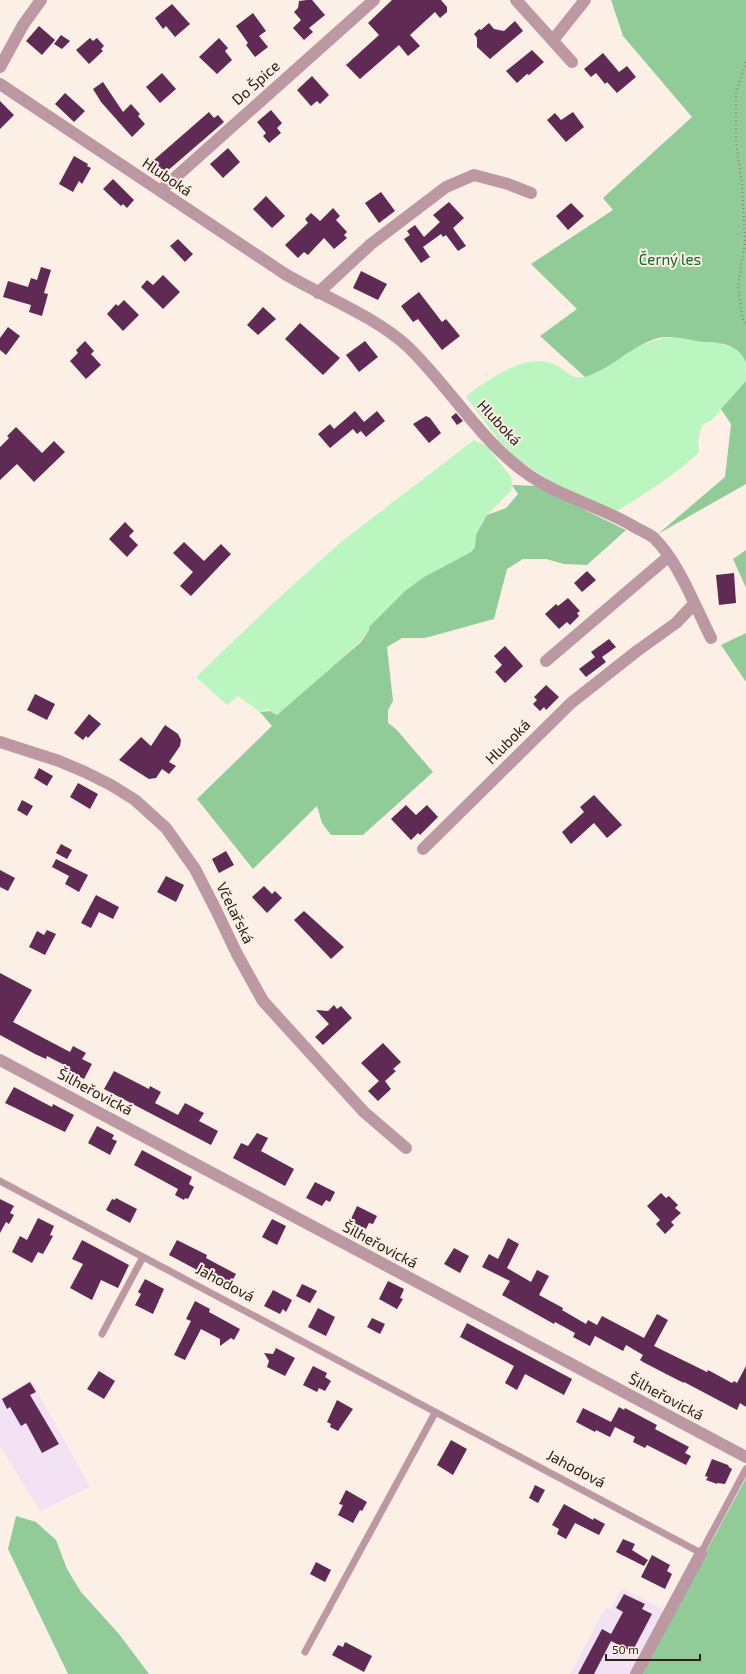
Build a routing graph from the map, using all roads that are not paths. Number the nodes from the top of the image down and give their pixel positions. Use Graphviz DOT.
graph roads {
  1 [pos="41,0"];
  2 [pos="374,0"];
  3 [pos="516,0"];
  4 [pos="585,0"];
  5 [pos="553,40"];
  6 [pos="572,62"];
  7 [pos="0,67"];
  8 [pos="0,84"];
  9 [pos="160,191"];
  10 [pos="531,193"];
  11 [pos="318,293"];
  12 [pos="668,557"];
  13 [pos="694,604"];
  14 [pos="711,638"];
  15 [pos="546,661"];
  16 [pos="0,742"];
  17 [pos="423,849"];
  18 [pos="0,1060"];
  19 [pos="406,1148"];
  20 [pos="0,1181"];
  21 [pos="143,1257"];
  22 [pos="102,1334"];
  23 [pos="435,1413"];
  24 [pos="746,1457"];
  25 [pos="746,1469"];
  26 [pos="701,1553"];
  27 [pos="305,1652"];
  28 [pos="636,1674"];
  1 -- 7 [label="street"];
  2 -- 9 [label="street, Do Špice"];
  3 -- 5 [label="street"];
  4 -- 5 [label="street"];
  5 -- 6 [label="street"];
  8 -- 9 [label="street, Hluboká"];
  9 -- 11 [label="street, Hluboká"];
  10 -- 11 [label="street"];
  11 -- 12 [label="street, Hluboká"];
  12 -- 13 [label="street, Hluboká"];
  12 -- 15 [label="street"];
  13 -- 14 [label="street, Hluboká"];
  13 -- 17 [label="street, Hluboká"];
  16 -- 19 [label="street, Včelařská"];
  18 -- 24 [label="street, Šilheřovická"];
  20 -- 21 [label="lane, Jahodová"];
  21 -- 22 [label="lane"];
  21 -- 23 [label="lane, Jahodová"];
  23 -- 26 [label="lane, Jahodová"];
  23 -- 27 [label="lane"];
  25 -- 26 [label="lane"];
  26 -- 28 [label="street"];
}
